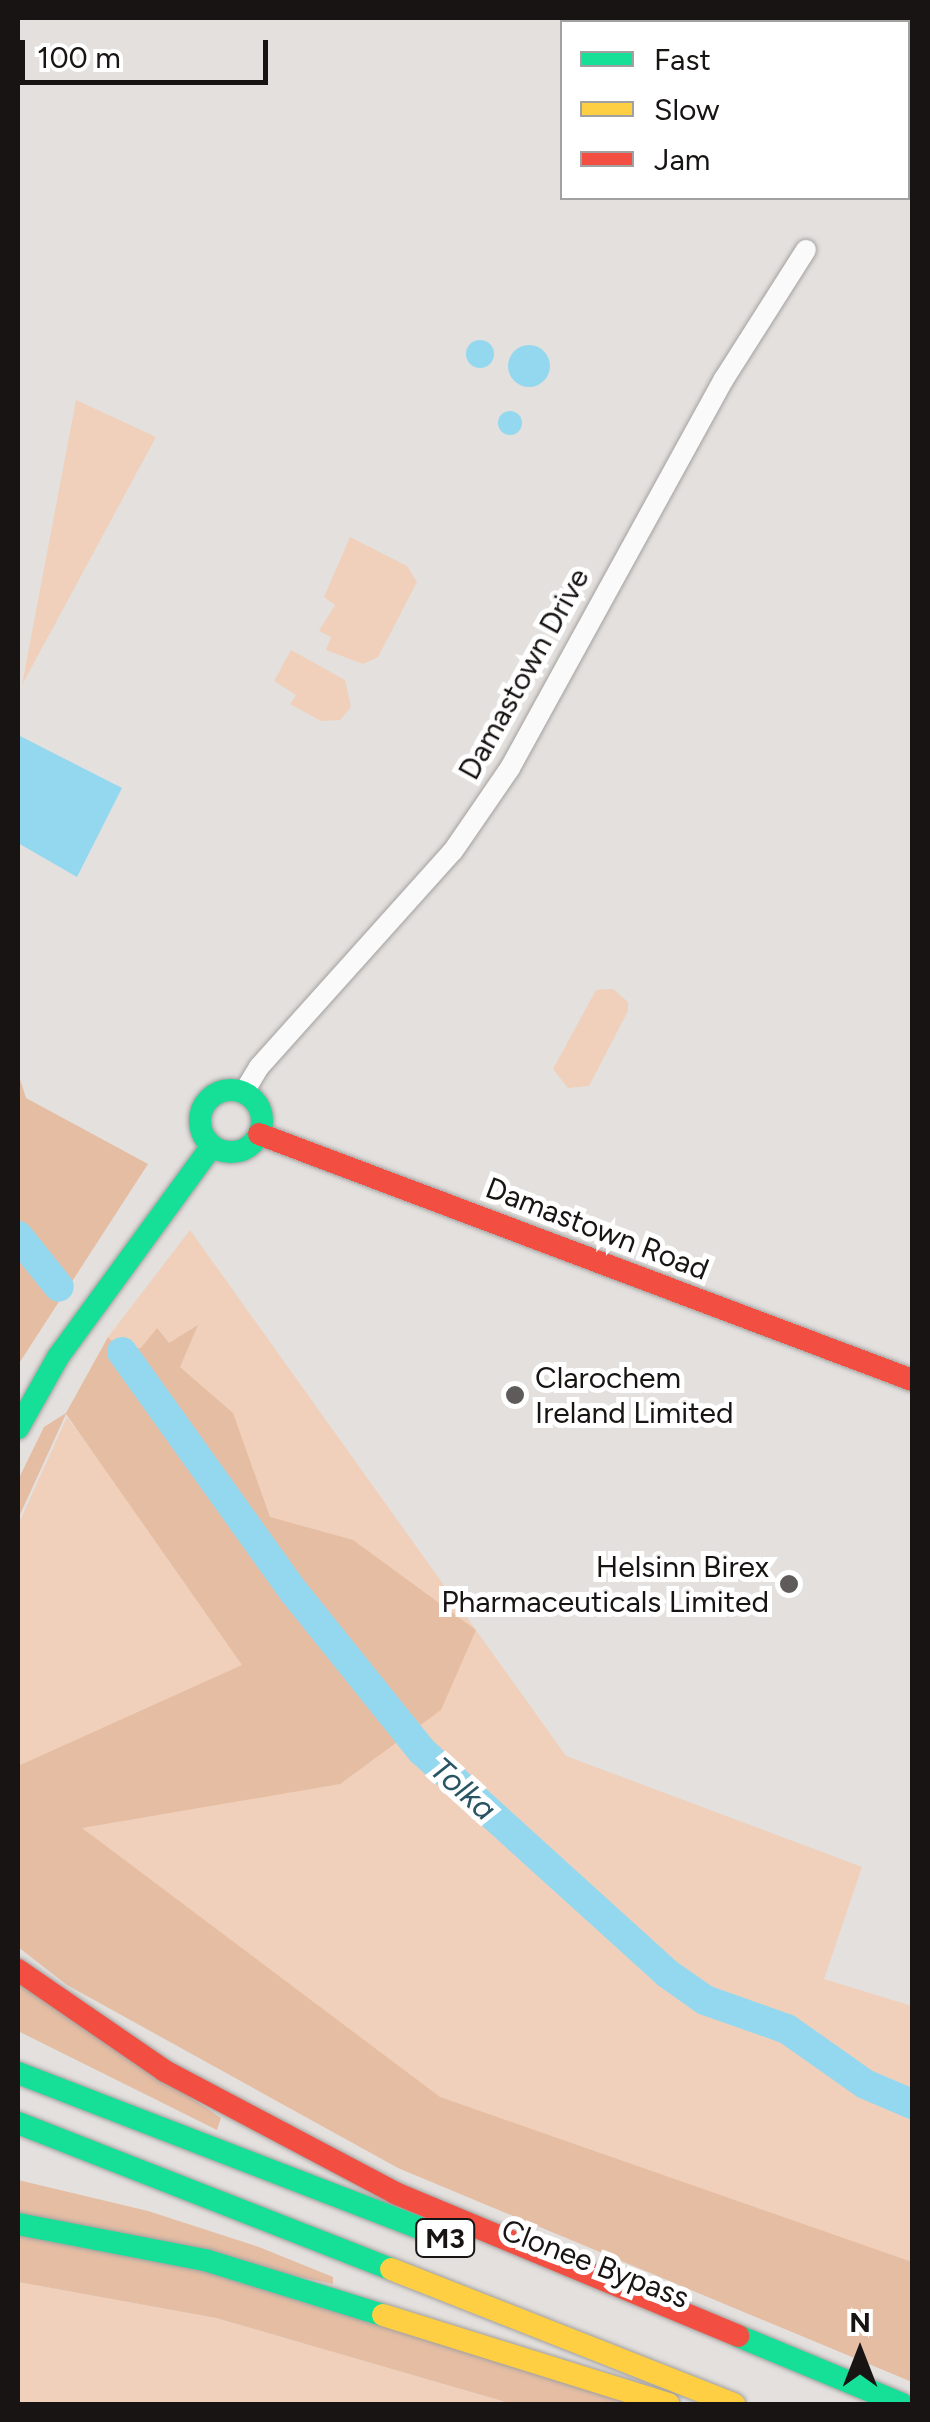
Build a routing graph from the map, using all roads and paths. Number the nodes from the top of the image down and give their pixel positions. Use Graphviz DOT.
graph roads {
  1 [pos="806,250"];
  2 [pos="244,1092"];
  3 [pos="259,1134"];
  4 [pos="212,1146"];
  5 [pos="912,1380"];
  6 [pos="18,1428"];
  7 [pos="18,1970"];
  8 [pos="18,2073"];
  9 [pos="18,2123"];
  10 [pos="18,2224"];
  11 [pos="668,2404"];
  12 [pos="734,2404"];
  13 [pos="871,2404"];
  14 [pos="902,2404"];
  1 -- 2 [label="street, Damastown Drive"];
  2 -- 3 [label="main road"];
  2 -- 4 [label="main road"];
  3 -- 4 [label="main road"];
  3 -- 5 [label="main road, Damastown Road"];
  4 -- 6 [label="main road"];
  7 -- 14 [label="main road"];
  8 -- 13 [label="main road, Clonee Bypass / M3"];
  9 -- 12 [label="main road, M3"];
  10 -- 11 [label="main road"];
}
